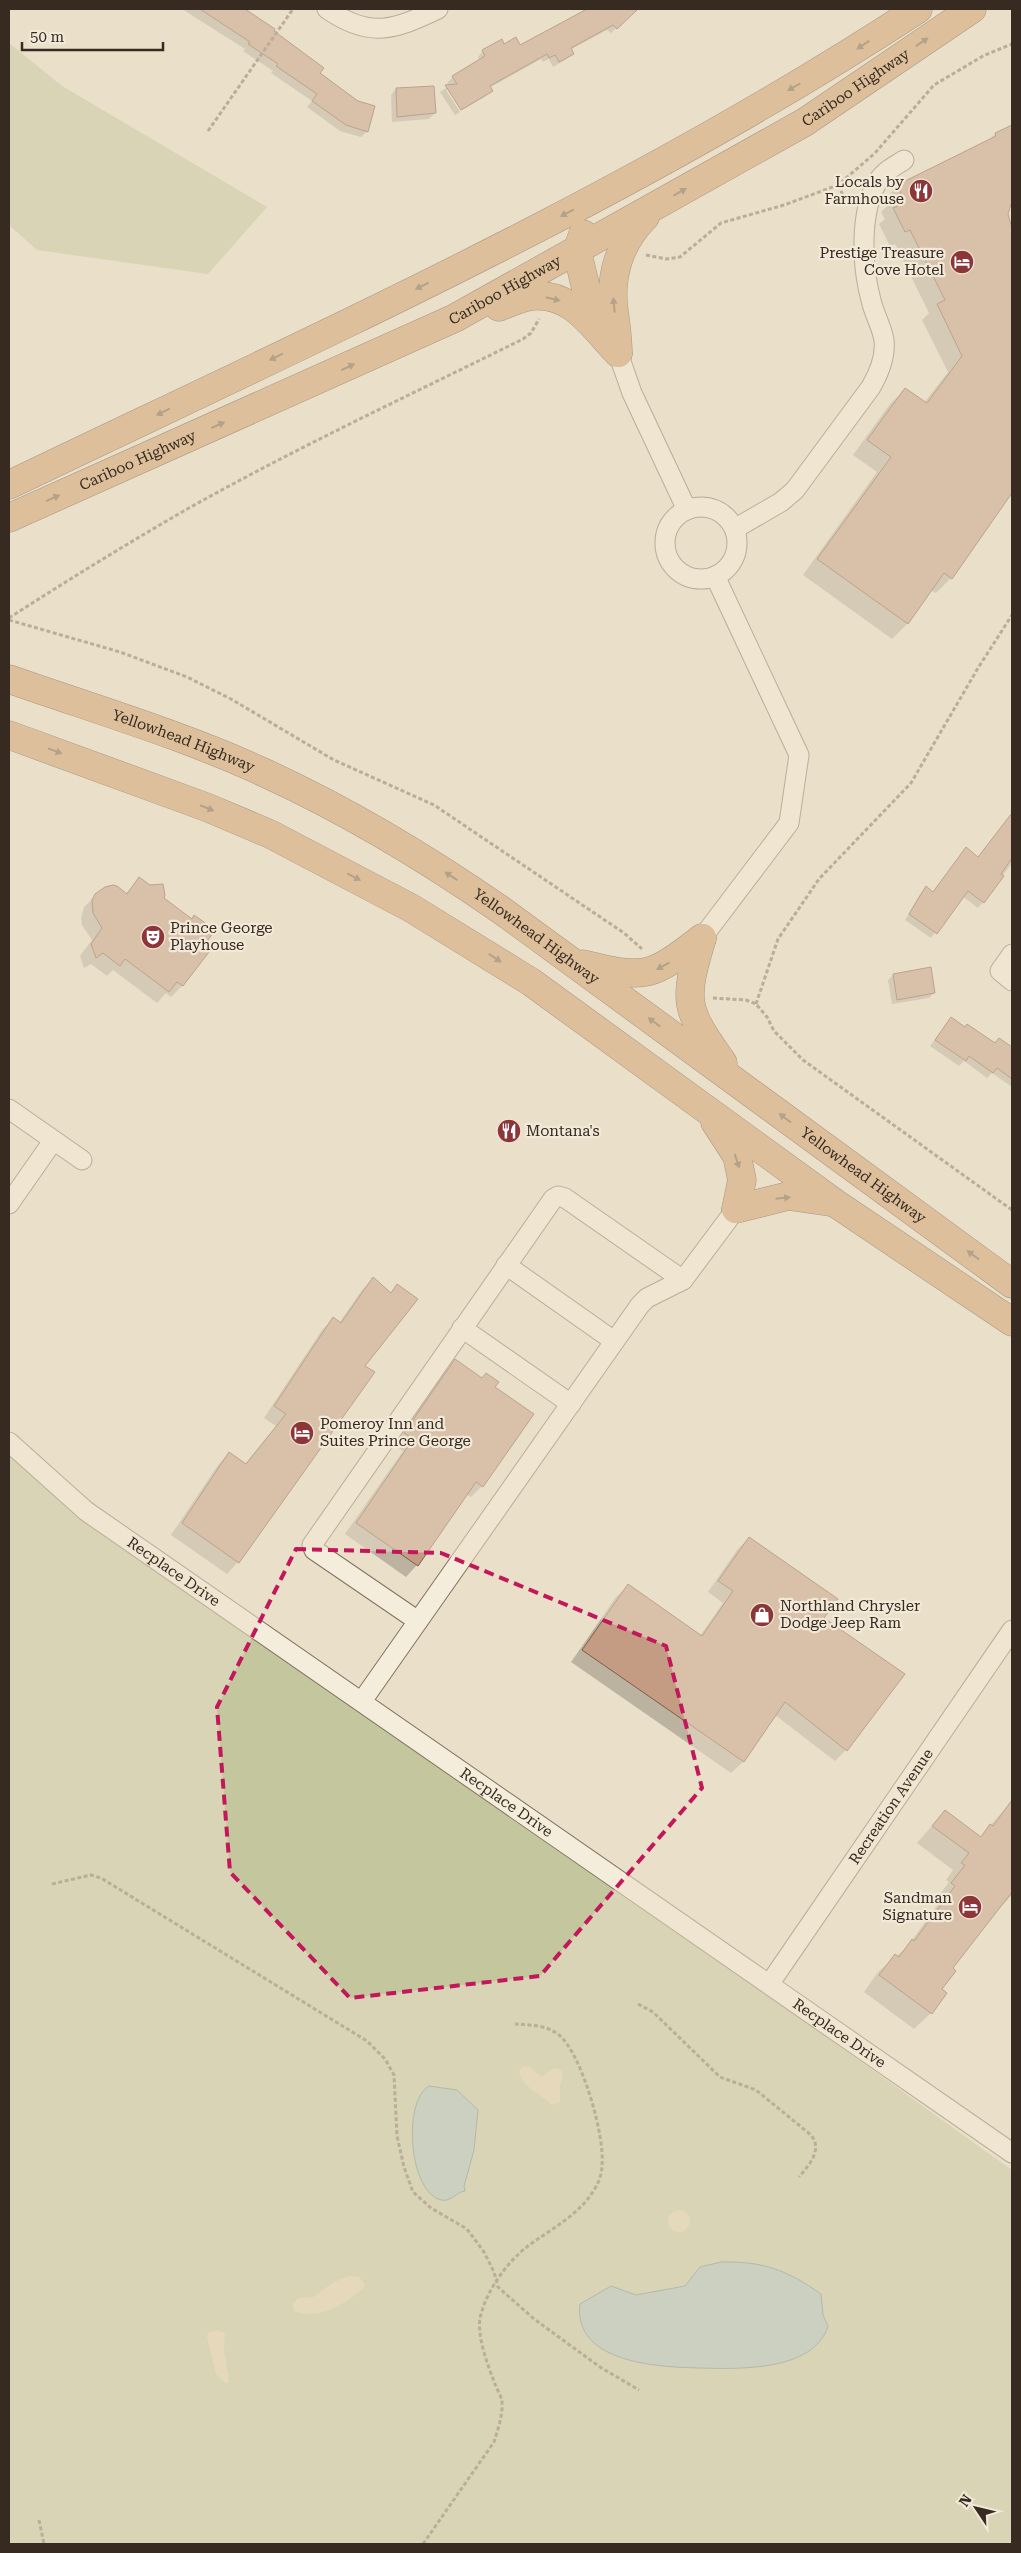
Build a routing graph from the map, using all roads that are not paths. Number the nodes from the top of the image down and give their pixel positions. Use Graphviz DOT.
graph roads {
  1 [pos="327,9"];
  2 [pos="438,9"];
  3 [pos="918,9"];
  4 [pos="972,9"];
  5 [pos="904,160"];
  6 [pos="626,183"];
  7 [pos="655,206"];
  8 [pos="577,251"];
  9 [pos="455,318"];
  10 [pos="595,326"];
  11 [pos="618,354"];
  12 [pos="9,485"];
  13 [pos="687,510"];
  14 [pos="9,518"];
  15 [pos="736,528"];
  16 [pos="715,576"];
  17 [pos="9,664"];
  18 [pos="9,679"];
  19 [pos="153,729"];
  20 [pos="9,735"];
  21 [pos="702,938"];
  22 [pos="1012,954"];
  23 [pos="569,960"];
  24 [pos="1012,981"];
  25 [pos="734,1079"];
  26 [pos="702,1105"];
  27 [pos="9,1109"];
  28 [pos="53,1141"];
  29 [pos="82,1160"];
  30 [pos="15,1183"];
  31 [pos="835,1203"];
  32 [pos="9,1204"];
  33 [pos="736,1209"];
  34 [pos="506,1265"];
  35 [pos="683,1280"];
  36 [pos="1012,1284"];
  37 [pos="1012,1322"];
  38 [pos="462,1328"];
  39 [pos="614,1341"];
  40 [pos="570,1404"];
  41 [pos="9,1442"];
  42 [pos="418,1621"];
  43 [pos="1012,1630"];
  44 [pos="362,1701"];
  45 [pos="770,1983"];
  46 [pos="1012,2153"];
  1 -- 2 [label="street"];
  3 -- 6 [label="highway, Cariboo Highway, one-way"];
  7 -- 4 [label="highway, Cariboo Highway, one-way"];
  5 -- 15 [label="street"];
  6 -- 8 [label="highway"];
  6 -- 12 [label="highway, Cariboo Highway, one-way"];
  7 -- 8 [label="highway, Cariboo Highway"];
  11 -- 7 [label="highway, one-way"];
  8 -- 9 [label="highway, Cariboo Highway"];
  8 -- 10 [label="highway"];
  9 -- 10 [label="highway, one-way"];
  14 -- 9 [label="highway, Cariboo Highway, one-way"];
  10 -- 11 [label="highway"];
  11 -- 13 [label="street"];
  13 -- 15 [label="street"];
  13 -- 16 [label="street"];
  15 -- 16 [label="street"];
  16 -- 21 [label="street"];
  17 -- 19 [label="highway"];
  18 -- 19 [label="highway, Yellowhead Highway"];
  23 -- 19 [label="highway, Yellowhead Highway, one-way"];
  20 -- 26 [label="highway, one-way"];
  21 -- 23 [label="highway, one-way"];
  21 -- 25 [label="highway"];
  22 -- 24 [label="street"];
  25 -- 23 [label="highway, Yellowhead Highway, one-way"];
  36 -- 25 [label="highway, Yellowhead Highway, one-way"];
  26 -- 31 [label="highway"];
  26 -- 33 [label="highway, one-way"];
  27 -- 28 [label="street"];
  28 -- 29 [label="street"];
  28 -- 30 [label="street"];
  30 -- 32 [label="street"];
  33 -- 31 [label="highway, one-way"];
  31 -- 37 [label="highway"];
  33 -- 35 [label="street"];
  34 -- 35 [label="street"];
  34 -- 38 [label="street"];
  34 -- 39 [label="street"];
  35 -- 39 [label="street"];
  38 -- 40 [label="street"];
  38 -- 42 [label="street"];
  39 -- 40 [label="street"];
  40 -- 42 [label="street"];
  41 -- 44 [label="street, Recplace Drive"];
  42 -- 44 [label="street"];
  43 -- 45 [label="street, Recreation Avenue"];
  44 -- 45 [label="street, Recplace Drive"];
  45 -- 46 [label="street, Recplace Drive"];
}
